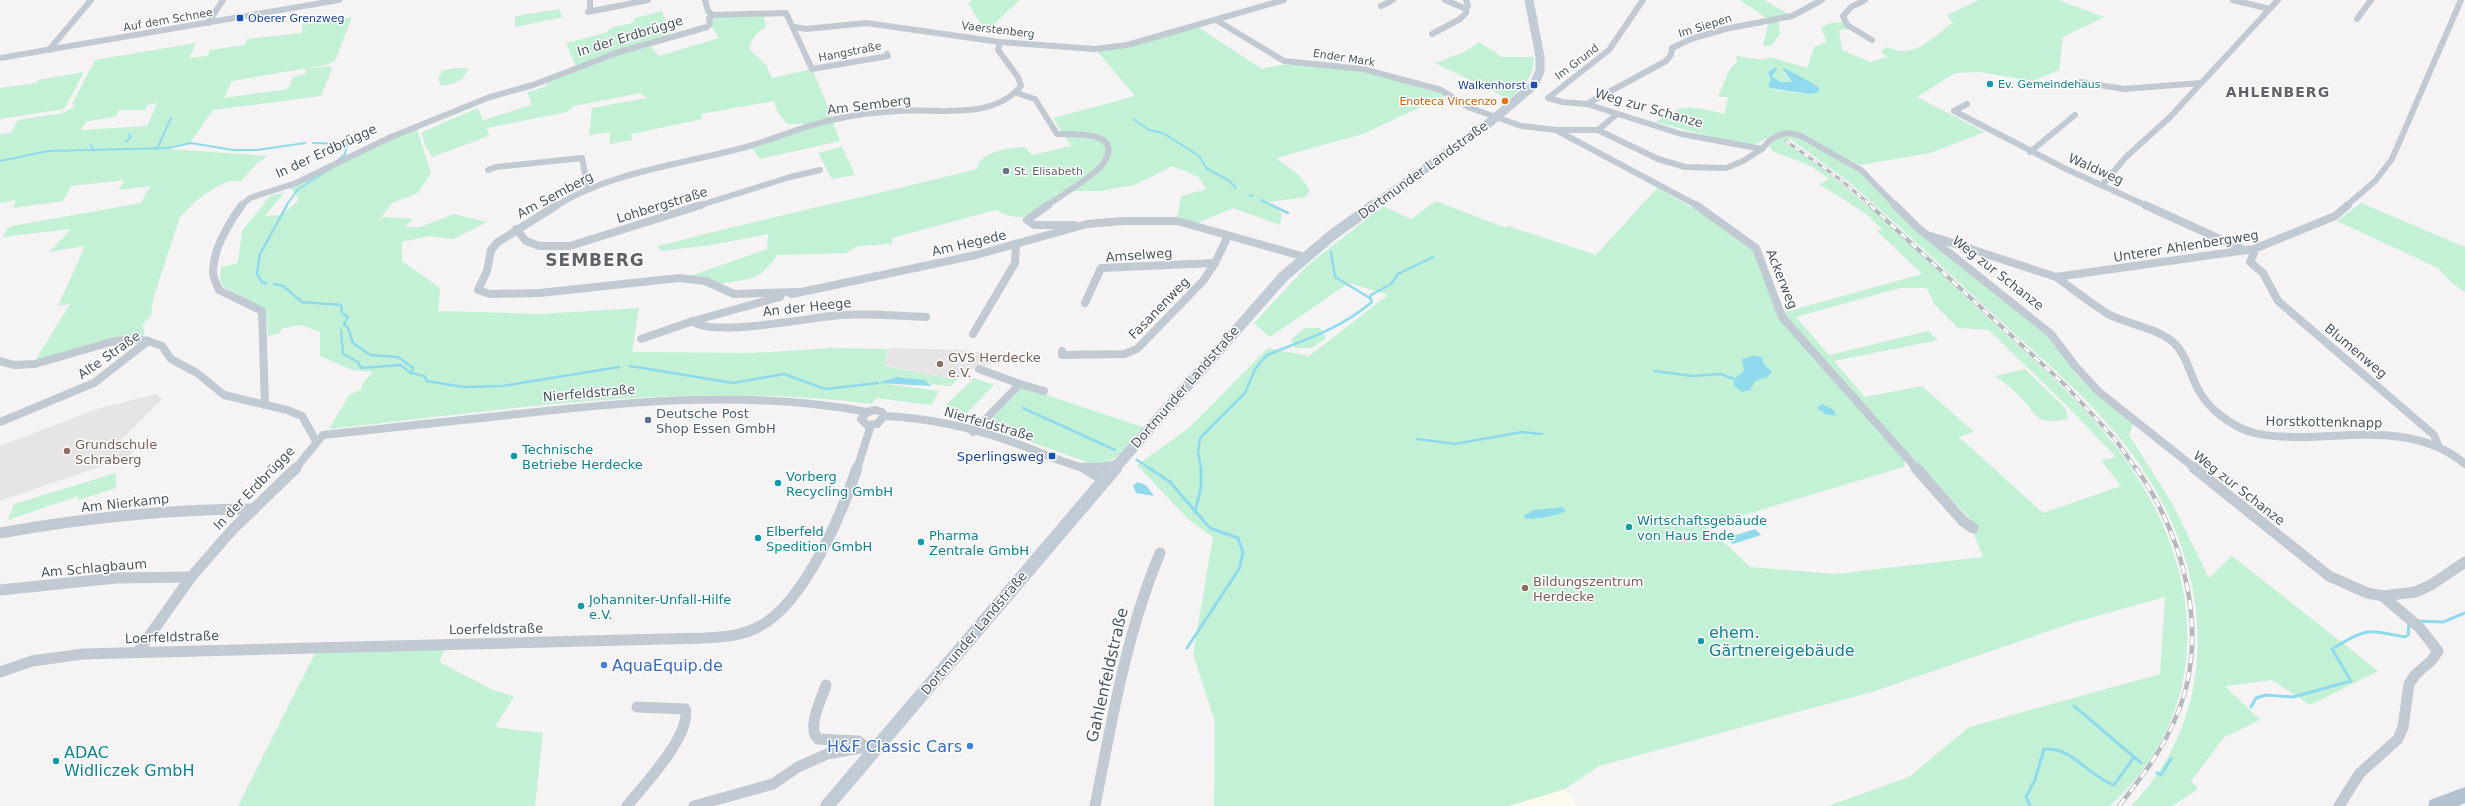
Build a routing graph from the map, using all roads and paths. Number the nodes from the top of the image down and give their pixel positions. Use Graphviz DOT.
graph roads {
  1 [pos="91,0"];
  2 [pos="224,0"];
  3 [pos="339,0"];
  4 [pos="590,0"];
  5 [pos="648,0"];
  6 [pos="705,0"];
  7 [pos="1284,0"];
  8 [pos="1393,0"];
  9 [pos="1444,0"];
  10 [pos="1466,0"];
  11 [pos="1529,0"];
  12 [pos="1643,0"];
  13 [pos="1822,0"];
  14 [pos="1865,0"];
  15 [pos="2233,0"];
  16 [pos="2278,0"];
  17 [pos="2371,0"];
  18 [pos="2461,0"];
  19 [pos="1381,6"];
  20 [pos="1466,9"];
  21 [pos="2270,9"];
  22 [pos="712,14"];
  23 [pos="2358,19"];
  24 [pos="1216,20"];
  25 [pos="208,23"];
  26 [pos="795,28"];
  27 [pos="1432,34"];
  28 [pos="1872,40"];
  29 [pos="1000,42"];
  30 [pos="49,50"];
  31 [pos="887,54"];
  32 [pos="0,58"];
  33 [pos="2080,82"];
  34 [pos="2201,83"];
  35 [pos="1017,93"];
  36 [pos="1548,98"];
  37 [pos="1587,104"];
  38 [pos="1967,104"];
  39 [pos="1617,114"];
  40 [pos="2075,115"];
  41 [pos="1497,117"];
  42 [pos="1556,130"];
  43 [pos="1598,130"];
  44 [pos="1762,149"];
  45 [pos="2030,152"];
  46 [pos="488,170"];
  47 [pos="820,170"];
  48 [pos="2102,185"];
  49 [pos="588,189"];
  50 [pos="1087,224"];
  51 [pos="516,229"];
  52 [pos="1228,236"];
  53 [pos="1931,236"];
  54 [pos="1016,245"];
  55 [pos="2247,250"];
  56 [pos="1304,257"];
  57 [pos="1215,263"];
  58 [pos="2056,278"];
  59 [pos="797,292"];
  60 [pos="1085,303"];
  61 [pos="926,316"];
  62 [pos="693,321"];
  63 [pos="973,334"];
  64 [pos="641,339"];
  65 [pos="148,341"];
  66 [pos="1062,350"];
  67 [pos="0,361"];
  68 [pos="979,369"];
  69 [pos="1020,384"];
  70 [pos="1044,391"];
  71 [pos="265,405"];
  72 [pos="867,412"];
  73 [pos="884,416"];
  74 [pos="0,422"];
  75 [pos="871,425"];
  76 [pos="973,432"];
  77 [pos="316,441"];
  78 [pos="2438,445"];
  79 [pos="1119,464"];
  80 [pos="2465,464"];
  81 [pos="1087,470"];
  82 [pos="1104,480"];
  83 [pos="1092,494"];
  84 [pos="254,509"];
  85 [pos="1973,528"];
  86 [pos="0,533"];
  87 [pos="1160,553"];
  88 [pos="2465,562"];
  89 [pos="191,577"];
  90 [pos="0,590"];
  91 [pos="2384,598"];
  92 [pos="138,652"];
  93 [pos="0,672"];
  94 [pos="826,685"];
  95 [pos="637,707"];
  96 [pos="870,749"];
  97 [pos="2465,795"];
  98 [pos="627,806"];
  99 [pos="694,806"];
  100 [pos="827,806"];
  101 [pos="1095,806"];
  102 [pos="2339,806"];
  103 [pos="2437,806"];
  1 -- 30 [label="street"];
  2 -- 25 [label="street"];
  3 -- 25 [label="street, Auf dem Schnee"];
  4 -- 5 [label="street"];
  6 -- 22 [label="street"];
  7 -- 24 [label="street, Vaerstenberg"];
  8 -- 19 [label="street"];
  9 -- 20 [label="street"];
  10 -- 20 [label="street"];
  11 -- 41 [label="main road, Dortmunder Landstraße"];
  12 -- 36 [label="street, Im Grund"];
  13 -- 37 [label="street, Im Siepen"];
  14 -- 28 [label="street"];
  15 -- 21 [label="street"];
  16 -- 21 [label="street"];
  17 -- 23 [label="street"];
  18 -- 55 [label="street, Unterer Ahlenbergweg"];
  20 -- 27 [label="street"];
  21 -- 34 [label="street"];
  22 -- 26 [label="street"];
  22 -- 71 [label="street, In der Erdbrügge"];
  24 -- 29 [label="street, Vaerstenberg"];
  24 -- 41 [label="street, Ender Mark"];
  25 -- 30 [label="street, Auf dem Schnee"];
  26 -- 29 [label="street, Vaerstenberg"];
  26 -- 31 [label="street, Hangstraße"];
  29 -- 35 [label="street"];
  30 -- 32 [label="street, Auf dem Schnee"];
  33 -- 34 [label="street"];
  34 -- 48 [label="street"];
  35 -- 49 [label="street, Am Semberg"];
  35 -- 50 [label="street"];
  36 -- 37 [label="street, Weg zur Schanze"];
  37 -- 39 [label="street, Weg zur Schanze"];
  38 -- 45 [label="street, Waldweg"];
  39 -- 43 [label="street"];
  39 -- 44 [label="street, Weg zur Schanze"];
  40 -- 45 [label="street"];
  41 -- 42 [label="street, Ender Mark"];
  41 -- 56 [label="main road, Dortmunder Landstraße"];
  42 -- 43 [label="street, Ender Mark"];
  42 -- 85 [label="street, Ackerweg"];
  43 -- 44 [label="street"];
  44 -- 53 [label="street, Weg zur Schanze"];
  45 -- 48 [label="street, Waldweg"];
  46 -- 49 [label="street"];
  47 -- 51 [label="street, Lohbergstraße"];
  48 -- 55 [label="street, Waldweg"];
  49 -- 51 [label="street, Am Semberg"];
  50 -- 52 [label="street, Am Hegede"];
  50 -- 54 [label="street, Am Hegede"];
  51 -- 59 [label="street, Am Semberg"];
  52 -- 56 [label="street, Am Hegede"];
  52 -- 57 [label="street, Fasanenweg"];
  53 -- 58 [label="street, Unterer Ahlenbergweg"];
  53 -- 91 [label="street, Weg zur Schanze"];
  54 -- 59 [label="street, Am Hegede"];
  54 -- 63 [label="street"];
  55 -- 58 [label="street, Unterer Ahlenbergweg"];
  55 -- 78 [label="street, Blumenweg"];
  56 -- 79 [label="main road, Dortmunder Landstraße"];
  57 -- 60 [label="street, Amselweg"];
  57 -- 66 [label="street, Fasanenweg"];
  58 -- 78 [label="street, Horstkottenknapp"];
  59 -- 62 [label="street, Am Hegede"];
  61 -- 62 [label="street, An der Heege"];
  62 -- 64 [label="street, Am Hegede"];
  65 -- 67 [label="street"];
  65 -- 71 [label="street, Alte Straße"];
  65 -- 74 [label="street, Alte Straße"];
  68 -- 69 [label="street"];
  69 -- 70 [label="street"];
  69 -- 76 [label="street"];
  71 -- 77 [label="street"];
  72 -- 73 [label="street, Nierfeldstraße"];
  72 -- 75 [label="street"];
  72 -- 77 [label="street, Nierfeldstraße"];
  73 -- 75 [label="street"];
  73 -- 76 [label="street, Nierfeldstraße"];
  75 -- 92 [label="street, Loerfeldstraße"];
  76 -- 81 [label="street, Nierfeldstraße"];
  77 -- 84 [label="street, In der Erdbrügge"];
  78 -- 80 [label="street, Blumenweg"];
  79 -- 81 [label="street, Nierfeldstraße"];
  79 -- 82 [label="main road, Dortmunder Landstraße"];
  81 -- 82 [label="street, Nierfeldstraße"];
  81 -- 83 [label="street"];
  82 -- 83 [label="main road, Dortmunder Landstraße"];
  83 -- 96 [label="main road, Dortmunder Landstraße"];
  84 -- 86 [label="street, Am Nierkamp"];
  84 -- 89 [label="street, In der Erdbrügge"];
  87 -- 101 [label="street, Gahlenfeldstraße"];
  88 -- 91 [label="street"];
  89 -- 90 [label="street, Am Schlagbaum"];
  89 -- 92 [label="street, In der Erdbrügge"];
  91 -- 102 [label="street"];
  92 -- 93 [label="street, Loerfeldstraße"];
  94 -- 96 [label="street"];
  95 -- 98 [label="street"];
  96 -- 99 [label="street"];
  96 -- 100 [label="main road, Dortmunder Landstraße"];
  97 -- 103 [label="main road"];
}
